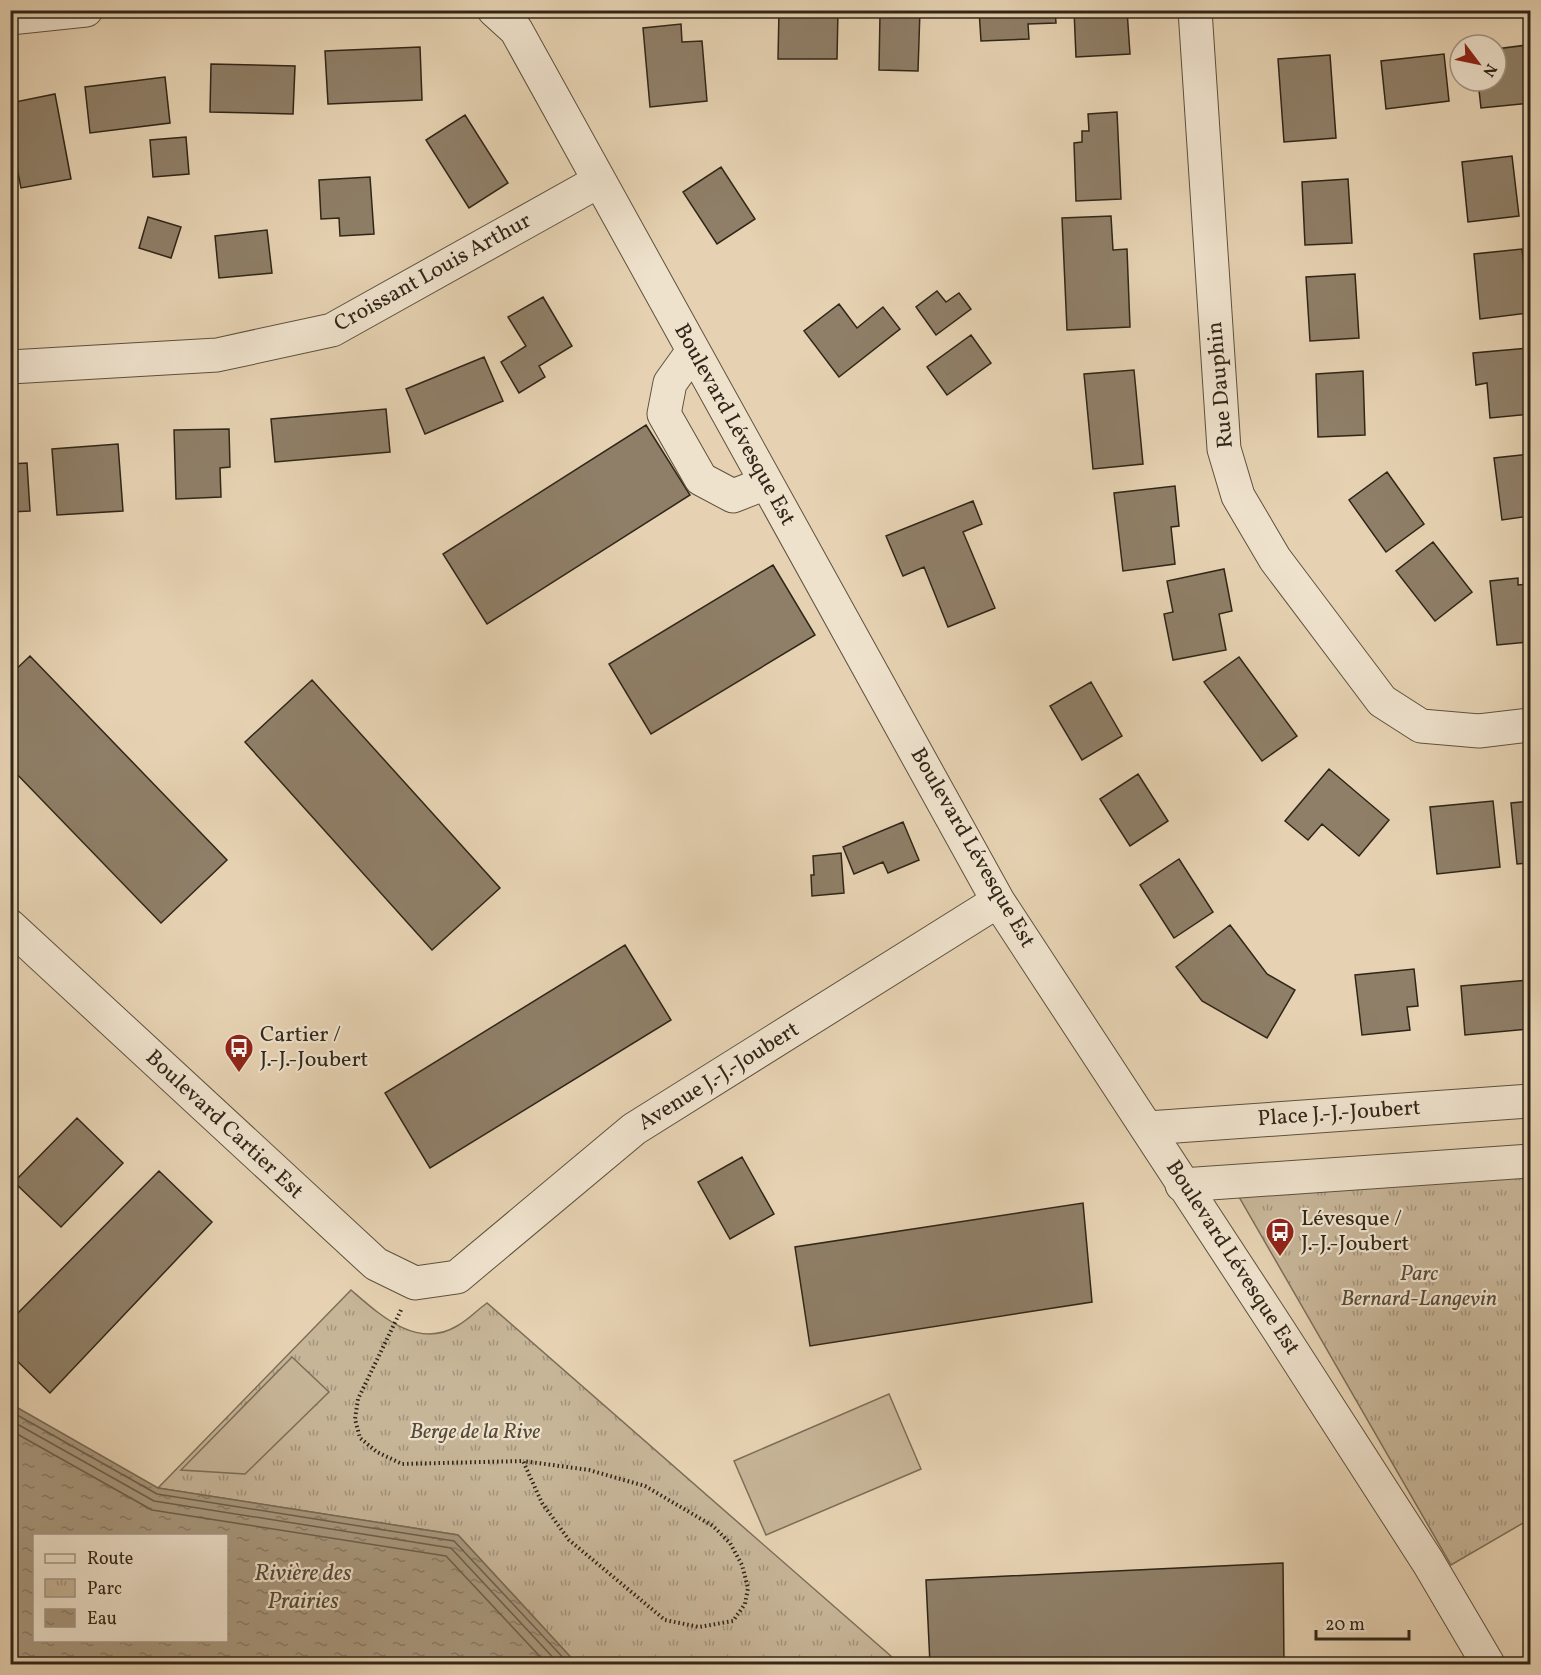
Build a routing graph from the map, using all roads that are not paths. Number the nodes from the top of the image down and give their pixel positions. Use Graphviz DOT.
graph roads {
  1 [pos="86,10"];
  2 [pos="494,10"];
  3 [pos="1195,10"];
  4 [pos="18,15"];
  5 [pos="599,181"];
  6 [pos="693,351"];
  7 [pos="10,367"];
  8 [pos="766,483"];
  9 [pos="1530,725"];
  10 [pos="998,901"];
  11 [pos="10,926"];
  12 [pos="1530,1101"];
  13 [pos="1148,1128"];
  14 [pos="1530,1161"];
  15 [pos="1182,1185"];
  16 [pos="415,1282"];
  17 [pos="1488,1665"];
  1 -- 4 [label="street"];
  2 -- 5 [label="street, Boulevard Lévesque Est"];
  3 -- 9 [label="street, Rue Dauphin"];
  5 -- 6 [label="street, Boulevard Lévesque Est"];
  5 -- 7 [label="street, Croissant Louis Arthur"];
  6 -- 8 [label="street, Boulevard Lévesque Est"];
  6 -- 8 [label="street"];
  8 -- 10 [label="street, Boulevard Lévesque Est"];
  10 -- 13 [label="street, Boulevard Lévesque Est"];
  10 -- 16 [label="street, Avenue J.-J.-Joubert"];
  11 -- 16 [label="street, Boulevard Cartier Est"];
  12 -- 13 [label="street, Place J.-J.-Joubert"];
  13 -- 15 [label="street, Boulevard Lévesque Est"];
  14 -- 15 [label="street"];
  15 -- 17 [label="street, Boulevard Lévesque Est"];
}
